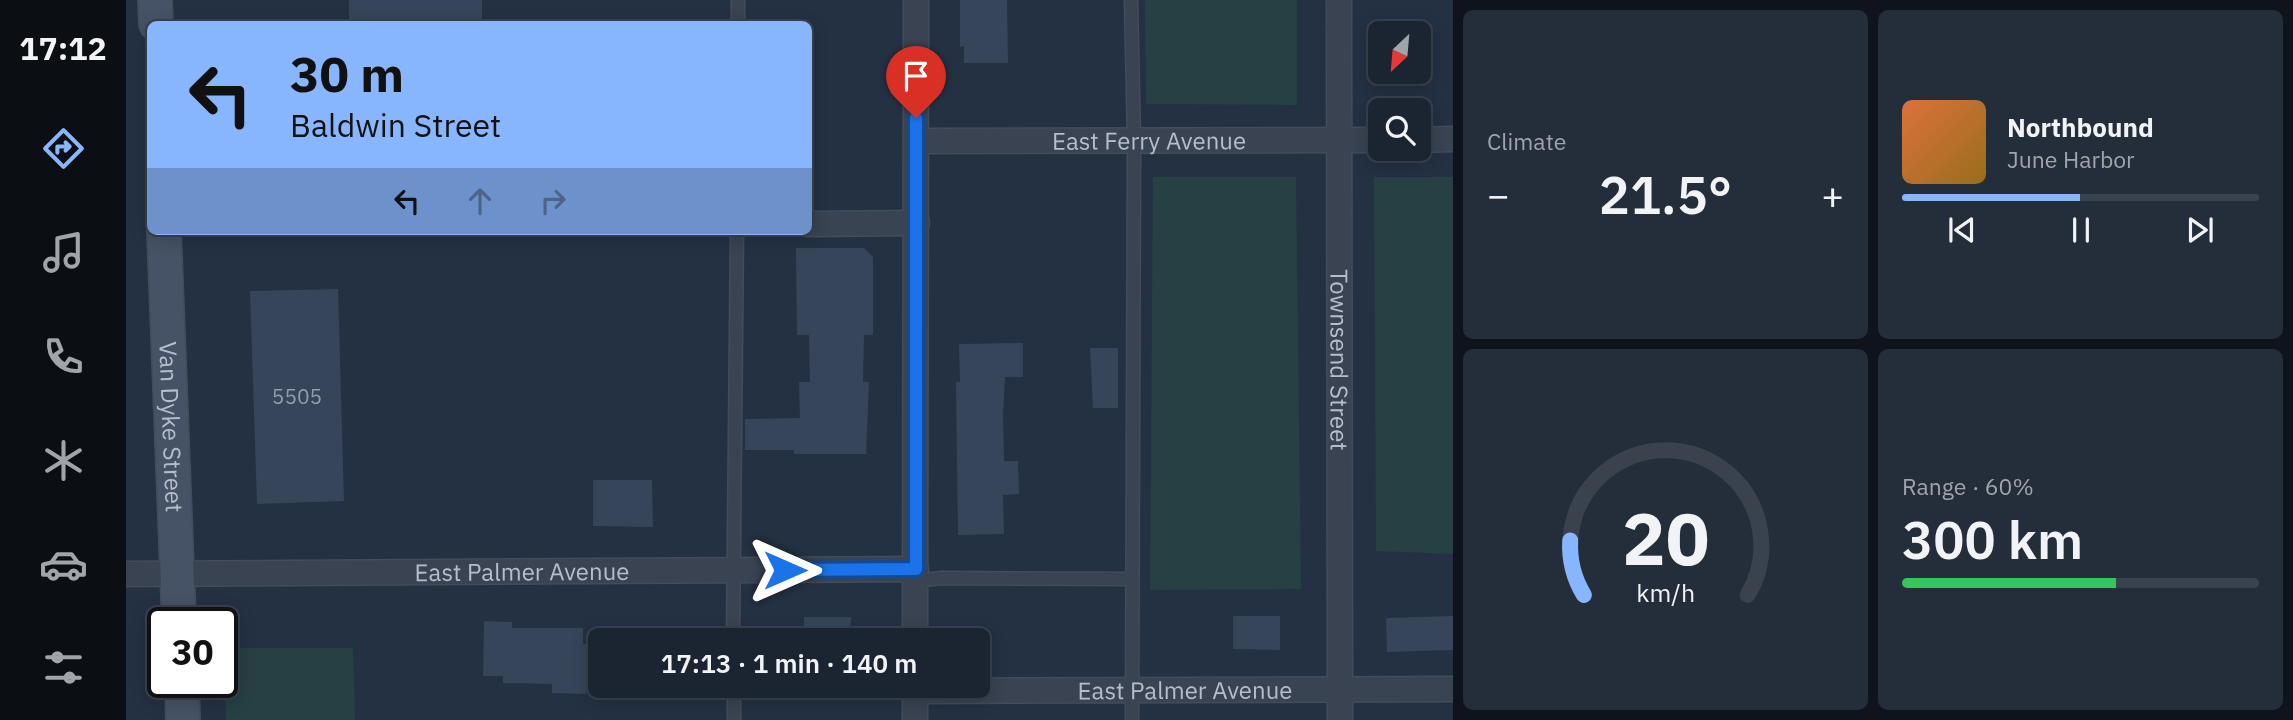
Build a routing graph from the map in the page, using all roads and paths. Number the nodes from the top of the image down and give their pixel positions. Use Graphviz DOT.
graph roads {
  1 [pos="155,0"];
  2 [pos="738,0"];
  3 [pos="916,0"];
  4 [pos="1131,0"];
  5 [pos="1339,0"];
  6 [pos="156,21"];
  7 [pos="738,21"];
  8 [pos="1431,139"];
  9 [pos="1453,139"];
  10 [pos="1340,140"];
  11 [pos="1368,140"];
  12 [pos="916,141"];
  13 [pos="1134,141"];
  14 [pos="917,223"];
  15 [pos="812,224"];
  16 [pos="163,235"];
  17 [pos="737,235"];
  18 [pos="733,570"];
  19 [pos="177,573"];
  20 [pos="126,575"];
  21 [pos="916,575"];
  22 [pos="1132,579"];
  23 [pos="178,607"];
  24 [pos="733,628"];
  25 [pos="915,628"];
  26 [pos="990,689"];
  27 [pos="1453,689"];
  28 [pos="1132,690"];
  29 [pos="1340,690"];
  30 [pos="182,698"];
  31 [pos="734,698"];
  32 [pos="915,698"];
  33 [pos="183,720"];
  34 [pos="734,720"];
  35 [pos="915,720"];
  36 [pos="1132,720"];
  37 [pos="1340,720"];
  1 -- 6 [label="main road"];
  2 -- 7 [label="lane"];
  3 -- 12 [label="street"];
  4 -- 13 [label="lane"];
  5 -- 10 [label="street, Townsend Street"];
  8 -- 9 [label="street"];
  10 -- 11 [label="street, East Ferry Avenue"];
  10 -- 13 [label="street, East Ferry Avenue"];
  10 -- 29 [label="street, Townsend Street"];
  12 -- 13 [label="street, East Ferry Avenue"];
  12 -- 14 [label="street"];
  13 -- 22 [label="lane"];
  14 -- 15 [label="street"];
  14 -- 21 [label="street"];
  16 -- 19 [label="main road, Van Dyke Street"];
  17 -- 18 [label="lane"];
  18 -- 19 [label="street, East Palmer Avenue"];
  18 -- 21 [label="street, East Palmer Avenue"];
  18 -- 24 [label="lane"];
  19 -- 20 [label="street, East Palmer Avenue"];
  19 -- 23 [label="main road, Van Dyke Street"];
  21 -- 22 [label="lane"];
  21 -- 25 [label="street"];
  22 -- 28 [label="lane"];
  26 -- 28 [label="street, East Palmer Avenue"];
  27 -- 29 [label="street, East Palmer Avenue"];
  28 -- 29 [label="street, East Palmer Avenue"];
  28 -- 36 [label="lane"];
  29 -- 37 [label="street, Townsend Street"];
  30 -- 33 [label="main road"];
  31 -- 34 [label="lane"];
  32 -- 35 [label="street"];
}
